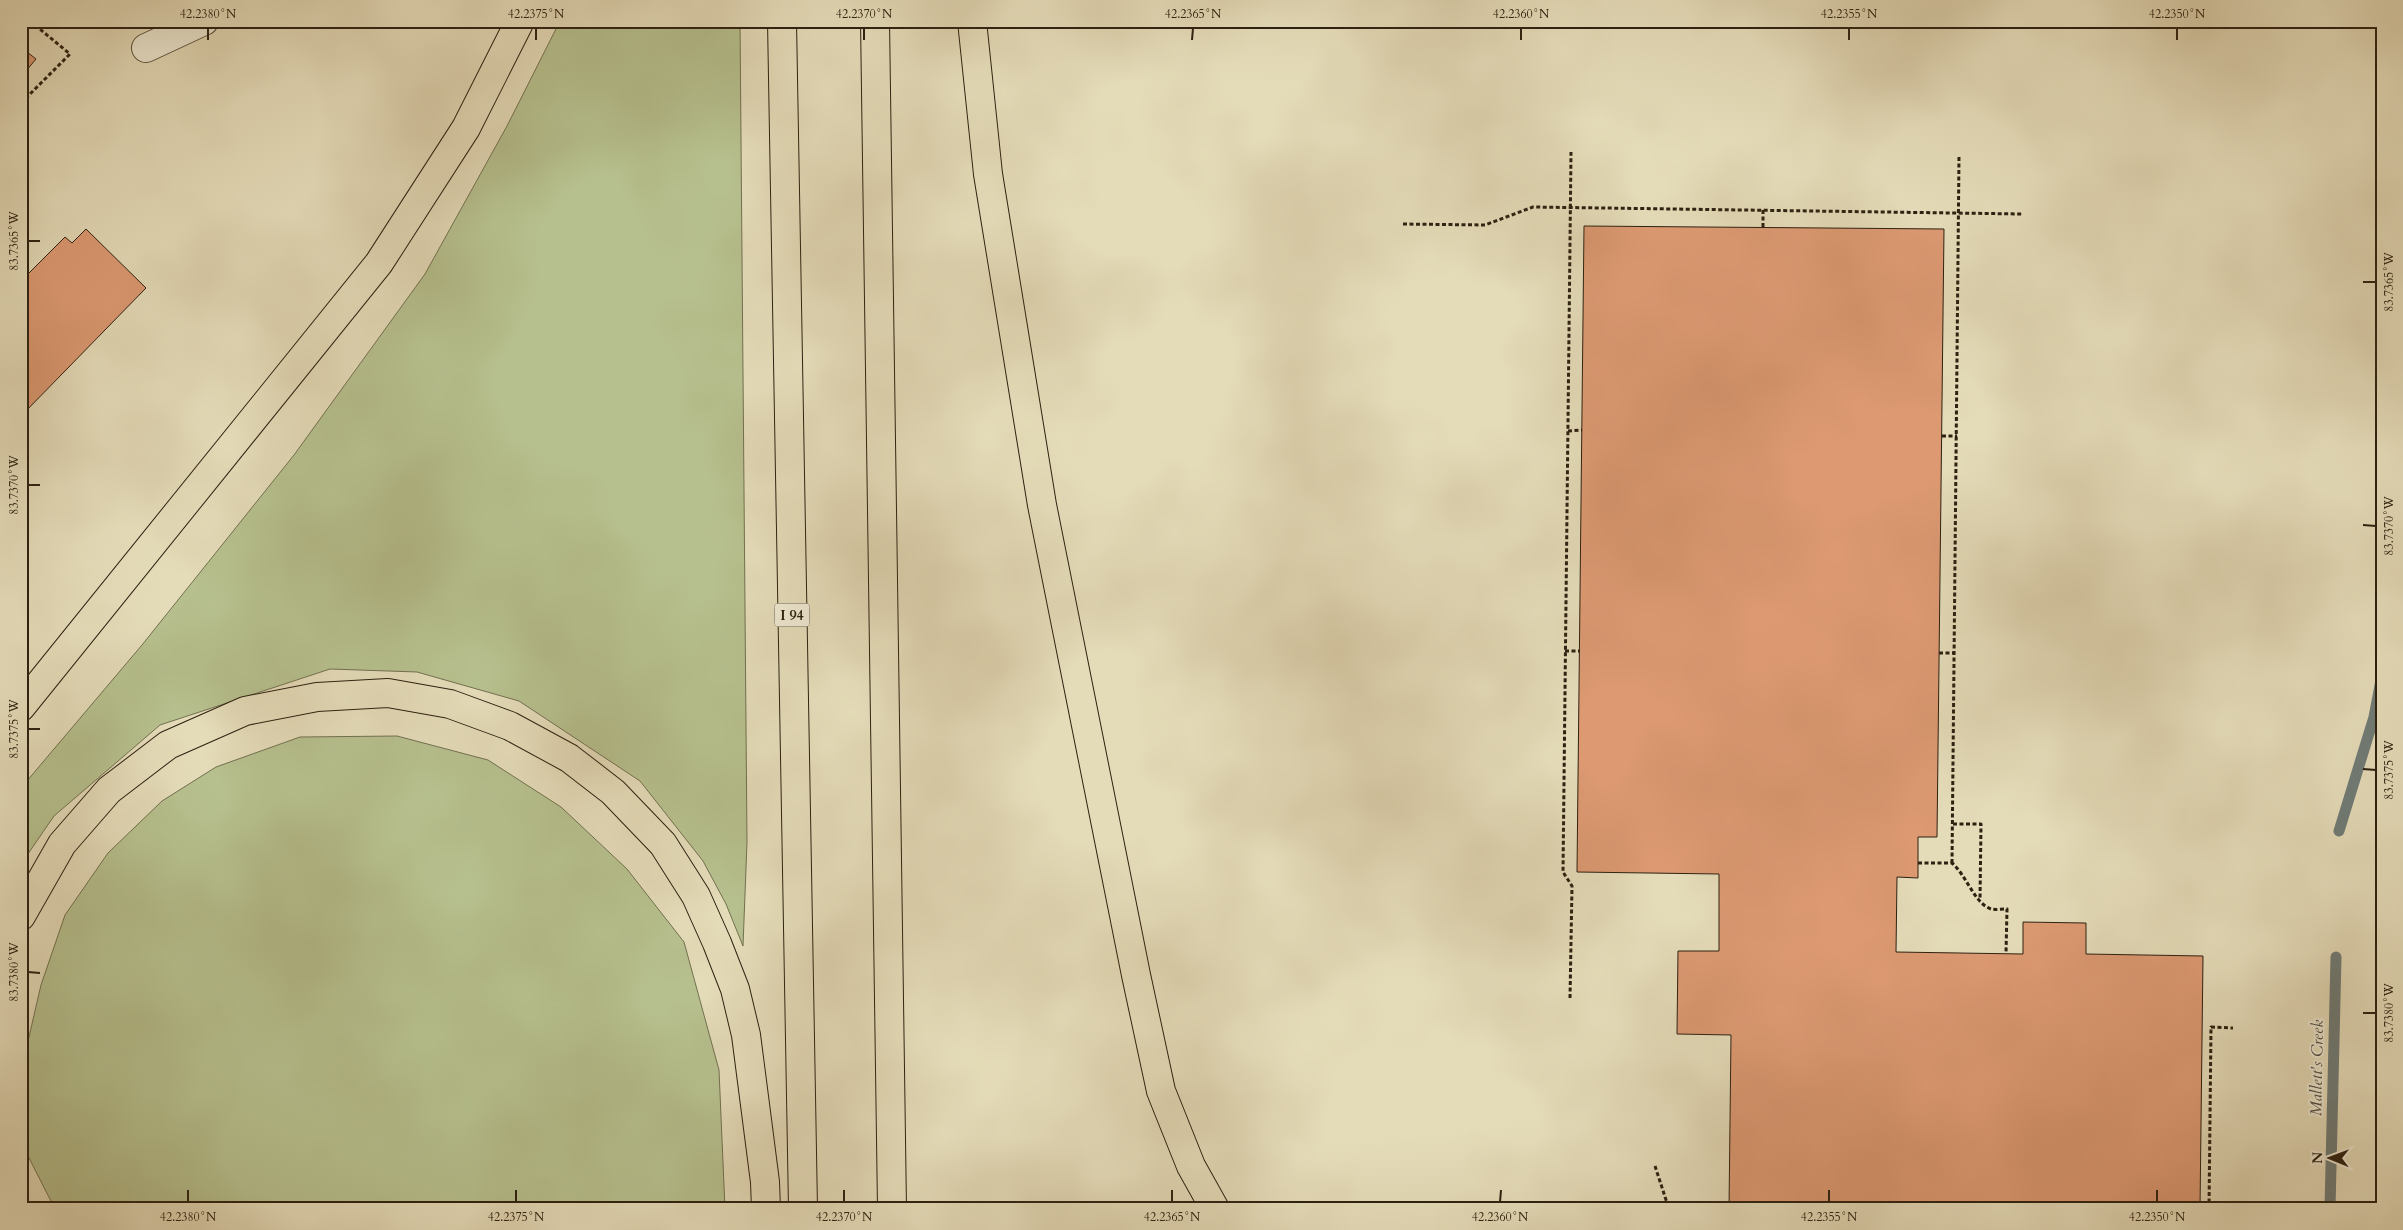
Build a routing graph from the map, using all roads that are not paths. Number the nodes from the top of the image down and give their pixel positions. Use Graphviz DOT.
graph roads {
  1 [pos="204,21"];
  2 [pos="520,21"];
  3 [pos="782,21"];
  4 [pos="875,21"];
  5 [pos="972,21"];
  6 [pos="146,48"];
  7 [pos="21,707"];
  8 [pos="21,916"];
  9 [pos="766,1209"];
  10 [pos="803,1209"];
  11 [pos="892,1209"];
  12 [pos="1215,1209"];
  1 -- 6 [label="lane"];
  2 -- 7 [label="highway"];
  3 -- 10 [label="highway, I 94"];
  4 -- 11 [label="highway"];
  5 -- 12 [label="highway"];
  8 -- 9 [label="highway"];
}
